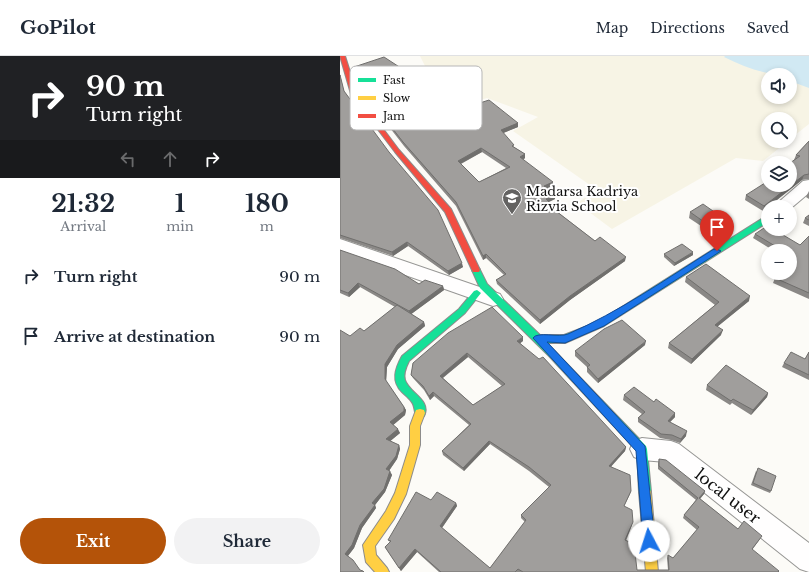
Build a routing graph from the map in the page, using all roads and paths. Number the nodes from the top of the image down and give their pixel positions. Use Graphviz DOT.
graph roads {
  1 [pos="342,56"];
  2 [pos="350,81"];
  3 [pos="381,130"];
  4 [pos="809,185"];
  5 [pos="791,200"];
  6 [pos="761,223"];
  7 [pos="340,246"];
  8 [pos="477,293"];
  9 [pos="499,301"];
  10 [pos="537,338"];
  11 [pos="642,449"];
  12 [pos="809,560"];
  13 [pos="383,572"];
  14 [pos="652,572"];
  1 -- 2 [label="street"];
  3 -- 9 [label="street"];
  4 -- 5 [label="street"];
  6 -- 10 [label="street"];
  7 -- 8 [label="street"];
  8 -- 9 [label="street"];
  8 -- 13 [label="street"];
  9 -- 10 [label="street"];
  10 -- 11 [label="street"];
  11 -- 12 [label="street, local user"];
  11 -- 14 [label="street"];
}
